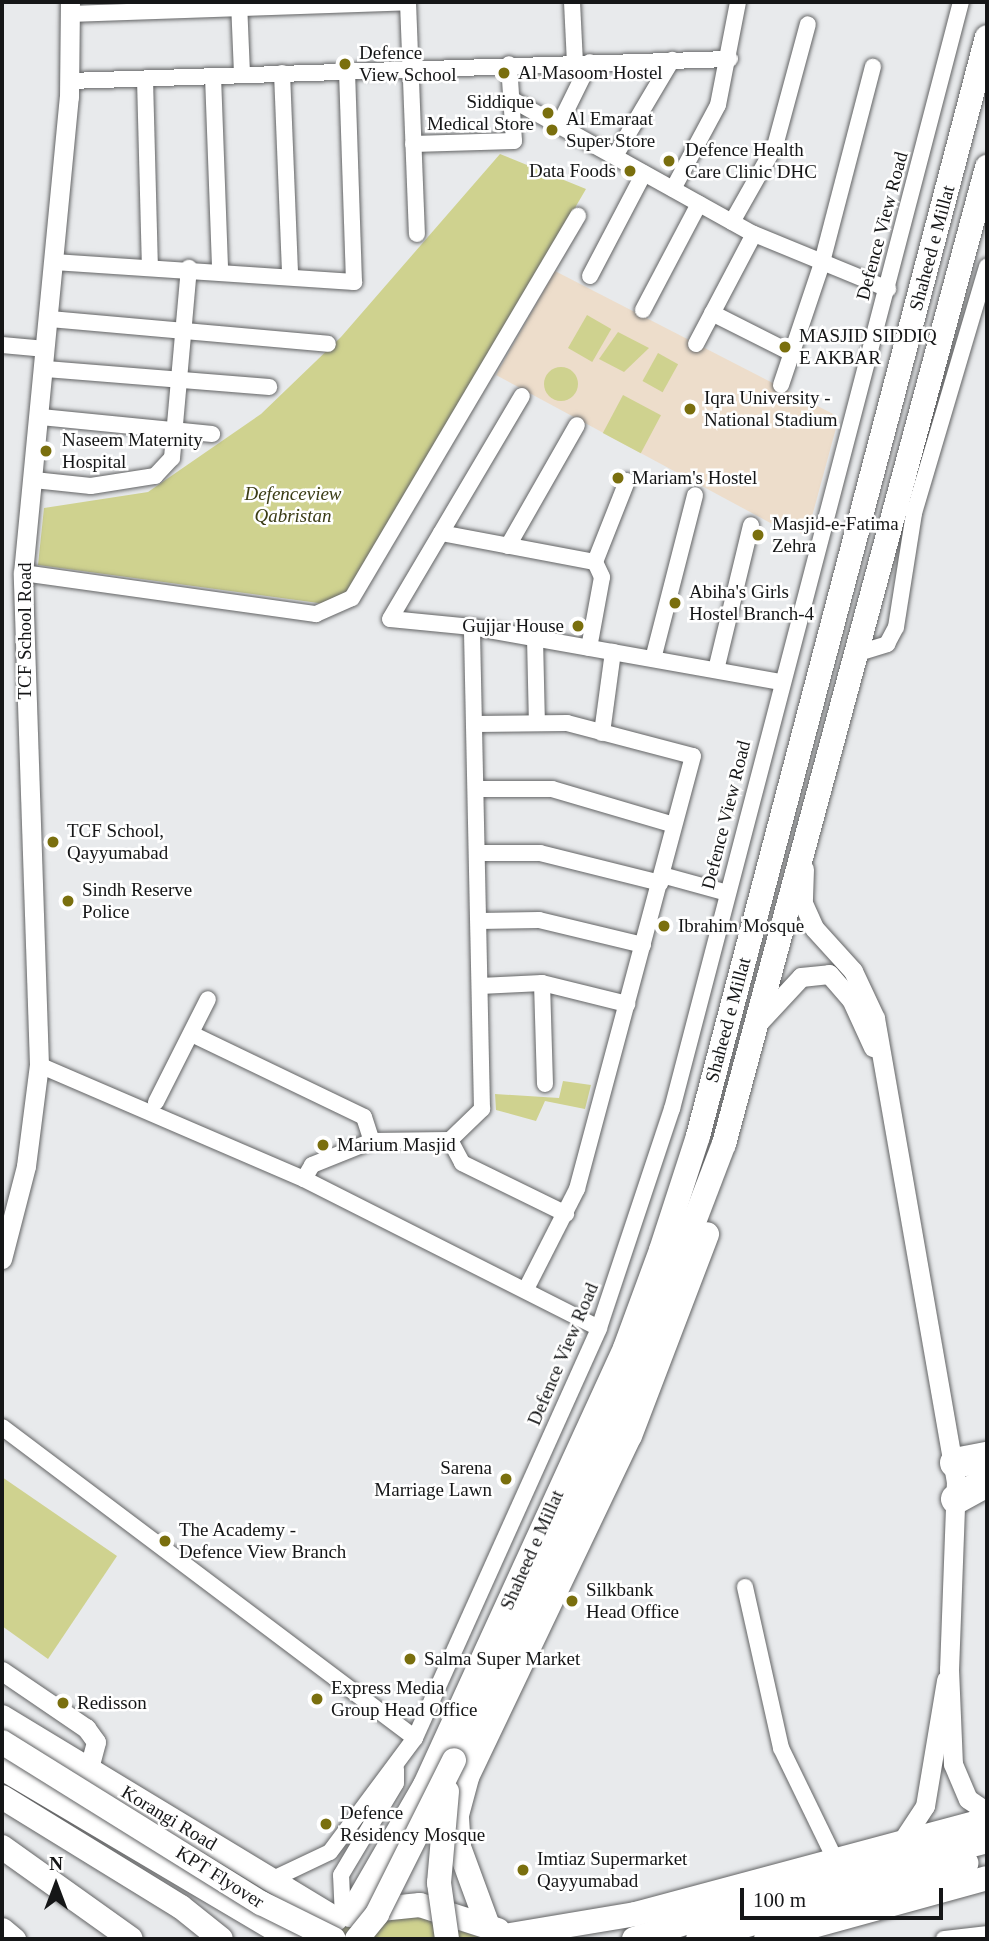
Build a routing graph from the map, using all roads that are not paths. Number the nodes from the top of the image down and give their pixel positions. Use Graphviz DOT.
graph roads {
  1 [pos="408,2"];
  2 [pos="572,2"];
  3 [pos="738,2"];
  4 [pos="961,2"];
  5 [pos="239,5"];
  6 [pos="70,8"];
  7 [pos="808,24"];
  8 [pos="987,37"];
  9 [pos="730,59"];
  10 [pos="671,60"];
  11 [pos="583,63"];
  12 [pos="509,64"];
  13 [pos="873,67"];
  14 [pos="410,68"];
  15 [pos="347,71"];
  16 [pos="282,73"];
  17 [pos="242,75"];
  18 [pos="213,76"];
  19 [pos="145,79"];
  20 [pos="69,81"];
  21 [pos="511,99"];
  22 [pos="559,125"];
  23 [pos="413,144"];
  24 [pos="615,156"];
  25 [pos="987,167"];
  26 [pos="644,173"];
  27 [pos="673,189"];
  28 [pos="699,204"];
  29 [pos="578,216"];
  30 [pos="733,222"];
  31 [pos="417,234"];
  32 [pos="754,234"];
  33 [pos="54,262"];
  34 [pos="150,265"];
  35 [pos="821,267"];
  36 [pos="987,267"];
  37 [pos="189,268"];
  38 [pos="220,271"];
  39 [pos="290,276"];
  40 [pos="590,276"];
  41 [pos="888,289"];
  42 [pos="643,310"];
  43 [pos="712,313"];
  44 [pos="50,319"];
  45 [pos="186,330"];
  46 [pos="327,344"];
  47 [pos="696,344"];
  48 [pos="2,345"];
  49 [pos="42,349"];
  50 [pos="796,355"];
  51 [pos="46,369"];
  52 [pos="177,379"];
  53 [pos="781,385"];
  54 [pos="270,387"];
  55 [pos="523,396"];
  56 [pos="41,417"];
  57 [pos="577,425"];
  58 [pos="173,431"];
  59 [pos="212,434"];
  60 [pos="34,480"];
  61 [pos="627,481"];
  62 [pos="695,495"];
  63 [pos="751,525"];
  64 [pos="441,533"];
  65 [pos="508,546"];
  66 [pos="595,562"];
  67 [pos="23,573"];
  68 [pos="472,627"];
  69 [pos="535,638"];
  70 [pos="589,648"];
  71 [pos="613,652"];
  72 [pos="855,653"];
  73 [pos="653,659"];
  74 [pos="716,670"];
  75 [pos="781,682"];
  76 [pos="537,723"];
  77 [pos="476,724"];
  78 [pos="602,733"];
  79 [pos="477,789"];
  80 [pos="674,825"];
  81 [pos="805,840"];
  82 [pos="477,853"];
  83 [pos="661,879"];
  84 [pos="728,893"];
  85 [pos="479,921"];
  86 [pos="643,945"];
  87 [pos="542,984"];
  88 [pos="480,986"];
  89 [pos="208,999"];
  90 [pos="627,1004"];
  91 [pos="755,1030"];
  92 [pos="198,1037"];
  93 [pos="880,1060"];
  94 [pos="39,1065"];
  95 [pos="545,1084"];
  96 [pos="156,1102"];
  97 [pos="450,1140"];
  98 [pos="372,1141"];
  99 [pos="724,1144"];
  100 [pos="304,1178"];
  101 [pos="566,1214"];
  102 [pos="2,1259"];
  103 [pos="526,1289"];
  104 [pos="599,1328"];
  105 [pos="2,1427"];
  106 [pos="987,1457"];
  107 [pos="955,1463"];
  108 [pos="987,1482"];
  109 [pos="956,1499"];
  110 [pos="745,1587"];
  111 [pos="949,1669"];
  112 [pos="2,1671"];
  113 [pos="2,1717"];
  114 [pos="415,1738"];
  115 [pos="2,1742"];
  116 [pos="454,1760"];
  117 [pos="2,1768"];
  118 [pos="89,1769"];
  119 [pos="397,1769"];
  120 [pos="2,1797"];
  121 [pos="378,1812"];
  122 [pos="987,1812"];
  123 [pos="987,1820"];
  124 [pos="400,1827"];
  125 [pos="902,1841"];
  126 [pos="987,1841"];
  127 [pos="2,1847"];
  128 [pos="834,1857"];
  129 [pos="987,1858"];
  130 [pos="987,1878"];
  131 [pos="271,1880"];
  132 [pos="341,1923"];
  133 [pos="2,1928"];
  134 [pos="506,1933"];
  135 [pos="987,1934"];
  136 [pos="14,1939"];
  137 [pos="131,1939"];
  138 [pos="221,1939"];
  139 [pos="291,1939"];
  140 [pos="301,1939"];
  141 [pos="357,1939"];
  142 [pos="447,1939"];
  143 [pos="634,1939"];
  144 [pos="698,1939"];
  145 [pos="766,1939"];
  146 [pos="944,1939"];
  1 -- 5 [label="street"];
  1 -- 14 [label="street"];
  2 -- 11 [label="street"];
  3 -- 9 [label="street"];
  4 -- 41 [label="street, Defence View Road"];
  5 -- 6 [label="street"];
  5 -- 17 [label="street"];
  6 -- 20 [label="street, TCF School Road"];
  7 -- 30 [label="street"];
  8 -- 124 [label="main road, Shaheed e Millat"];
  9 -- 10 [label="street"];
  9 -- 27 [label="street"];
  10 -- 11 [label="street"];
  10 -- 24 [label="street"];
  11 -- 12 [label="street"];
  11 -- 22 [label="street"];
  12 -- 14 [label="street"];
  12 -- 21 [label="street"];
  13 -- 35 [label="street"];
  14 -- 15 [label="street"];
  14 -- 23 [label="street"];
  15 -- 16 [label="street"];
  15 -- 39 [label="street"];
  16 -- 17 [label="street"];
  16 -- 39 [label="street"];
  17 -- 18 [label="street"];
  18 -- 19 [label="street"];
  18 -- 38 [label="street"];
  19 -- 20 [label="street"];
  19 -- 34 [label="street"];
  20 -- 33 [label="street, TCF School Road"];
  21 -- 22 [label="street"];
  21 -- 23 [label="street"];
  22 -- 24 [label="street"];
  23 -- 31 [label="street"];
  24 -- 26 [label="street"];
  25 -- 72 [label="main road, Shaheed e Millat"];
  26 -- 27 [label="street"];
  26 -- 40 [label="street"];
  27 -- 28 [label="street"];
  28 -- 30 [label="street"];
  28 -- 42 [label="street"];
  29 -- 67 [label="street"];
  30 -- 32 [label="street"];
  32 -- 35 [label="street"];
  32 -- 43 [label="street"];
  33 -- 34 [label="street"];
  33 -- 44 [label="street, TCF School Road"];
  34 -- 37 [label="street"];
  35 -- 41 [label="street"];
  35 -- 50 [label="street"];
  36 -- 72 [label="street"];
  37 -- 38 [label="street"];
  37 -- 45 [label="street"];
  38 -- 39 [label="street"];
  41 -- 75 [label="street, Defence View Road"];
  43 -- 47 [label="street"];
  43 -- 50 [label="street"];
  44 -- 45 [label="street"];
  44 -- 49 [label="street, TCF School Road"];
  45 -- 46 [label="street"];
  45 -- 52 [label="street"];
  48 -- 49 [label="street"];
  49 -- 51 [label="street, TCF School Road"];
  50 -- 53 [label="street"];
  51 -- 52 [label="street"];
  51 -- 56 [label="street, TCF School Road"];
  52 -- 54 [label="street"];
  52 -- 58 [label="street"];
  55 -- 64 [label="street"];
  56 -- 58 [label="street"];
  56 -- 60 [label="street, TCF School Road"];
  57 -- 65 [label="street"];
  58 -- 59 [label="street"];
  58 -- 60 [label="street"];
  60 -- 67 [label="street, TCF School Road"];
  61 -- 66 [label="street"];
  62 -- 73 [label="street"];
  63 -- 74 [label="street"];
  64 -- 65 [label="street"];
  64 -- 68 [label="street"];
  65 -- 66 [label="street"];
  66 -- 70 [label="street"];
  67 -- 94 [label="street, TCF School Road"];
  68 -- 69 [label="street"];
  68 -- 77 [label="street"];
  69 -- 70 [label="street"];
  69 -- 76 [label="street"];
  70 -- 71 [label="street"];
  71 -- 73 [label="street"];
  71 -- 78 [label="street"];
  72 -- 81 [label="main road, Shaheed e Millat"];
  73 -- 74 [label="street"];
  74 -- 75 [label="street"];
  75 -- 84 [label="street, Defence View Road"];
  76 -- 77 [label="street"];
  76 -- 78 [label="street"];
  77 -- 79 [label="street"];
  78 -- 80 [label="street"];
  79 -- 80 [label="street"];
  79 -- 82 [label="street"];
  80 -- 83 [label="street"];
  81 -- 91 [label="main road, Shaheed e Millat"];
  81 -- 93 [label="street"];
  82 -- 83 [label="street"];
  82 -- 85 [label="street"];
  83 -- 84 [label="street"];
  83 -- 86 [label="street"];
  84 -- 104 [label="street, Defence View Road"];
  85 -- 86 [label="street"];
  85 -- 88 [label="street"];
  86 -- 90 [label="street"];
  87 -- 88 [label="street"];
  87 -- 90 [label="street"];
  87 -- 95 [label="street"];
  88 -- 97 [label="street"];
  89 -- 96 [label="street"];
  90 -- 101 [label="street"];
  91 -- 93 [label="street"];
  91 -- 99 [label="main road, Shaheed e Millat"];
  92 -- 98 [label="street"];
  93 -- 107 [label="street"];
  94 -- 100 [label="street"];
  94 -- 102 [label="street, TCF School Road"];
  97 -- 98 [label="street"];
  97 -- 101 [label="street"];
  98 -- 100 [label="street"];
  99 -- 116 [label="main road, Shaheed e Millat"];
  99 -- 134 [label="main road"];
  100 -- 103 [label="street"];
  101 -- 103 [label="street"];
  103 -- 104 [label="street"];
  104 -- 114 [label="street, Defence View Road"];
  105 -- 114 [label="street"];
  106 -- 107 [label="highway"];
  107 -- 109 [label="street"];
  108 -- 109 [label="highway"];
  109 -- 111 [label="street"];
  110 -- 128 [label="street"];
  111 -- 122 [label="street"];
  111 -- 125 [label="street"];
  112 -- 118 [label="street"];
  113 -- 118 [label="main road, Korangi Road"];
  114 -- 119 [label="street, Defence View Road"];
  115 -- 132 [label="main road, KPT Flyover, bridge"];
  116 -- 141 [label="main road, Shaheed e Millat, bridge"];
  116 -- 142 [label="main road, bridge"];
  117 -- 139 [label="main road, KPT Flyover"];
  118 -- 131 [label="main road, Korangi Road"];
  119 -- 121 [label="street, Defence View Road"];
  119 -- 131 [label="street, Defence View Road"];
  120 -- 138 [label="main road"];
  121 -- 124 [label="street"];
  121 -- 132 [label="street, Defence View Road"];
  123 -- 125 [label="main road"];
  124 -- 132 [label="main road, Shaheed e Millat"];
  125 -- 128 [label="main road"];
  126 -- 143 [label="main road"];
  127 -- 137 [label="main road"];
  128 -- 134 [label="main road"];
  129 -- 144 [label="main road"];
  130 -- 145 [label="main road"];
  131 -- 132 [label="main road, Korangi Road"];
  132 -- 134 [label="main road"];
  132 -- 140 [label="main road"];
  133 -- 136 [label="main road"];
  135 -- 146 [label="street"];
}
